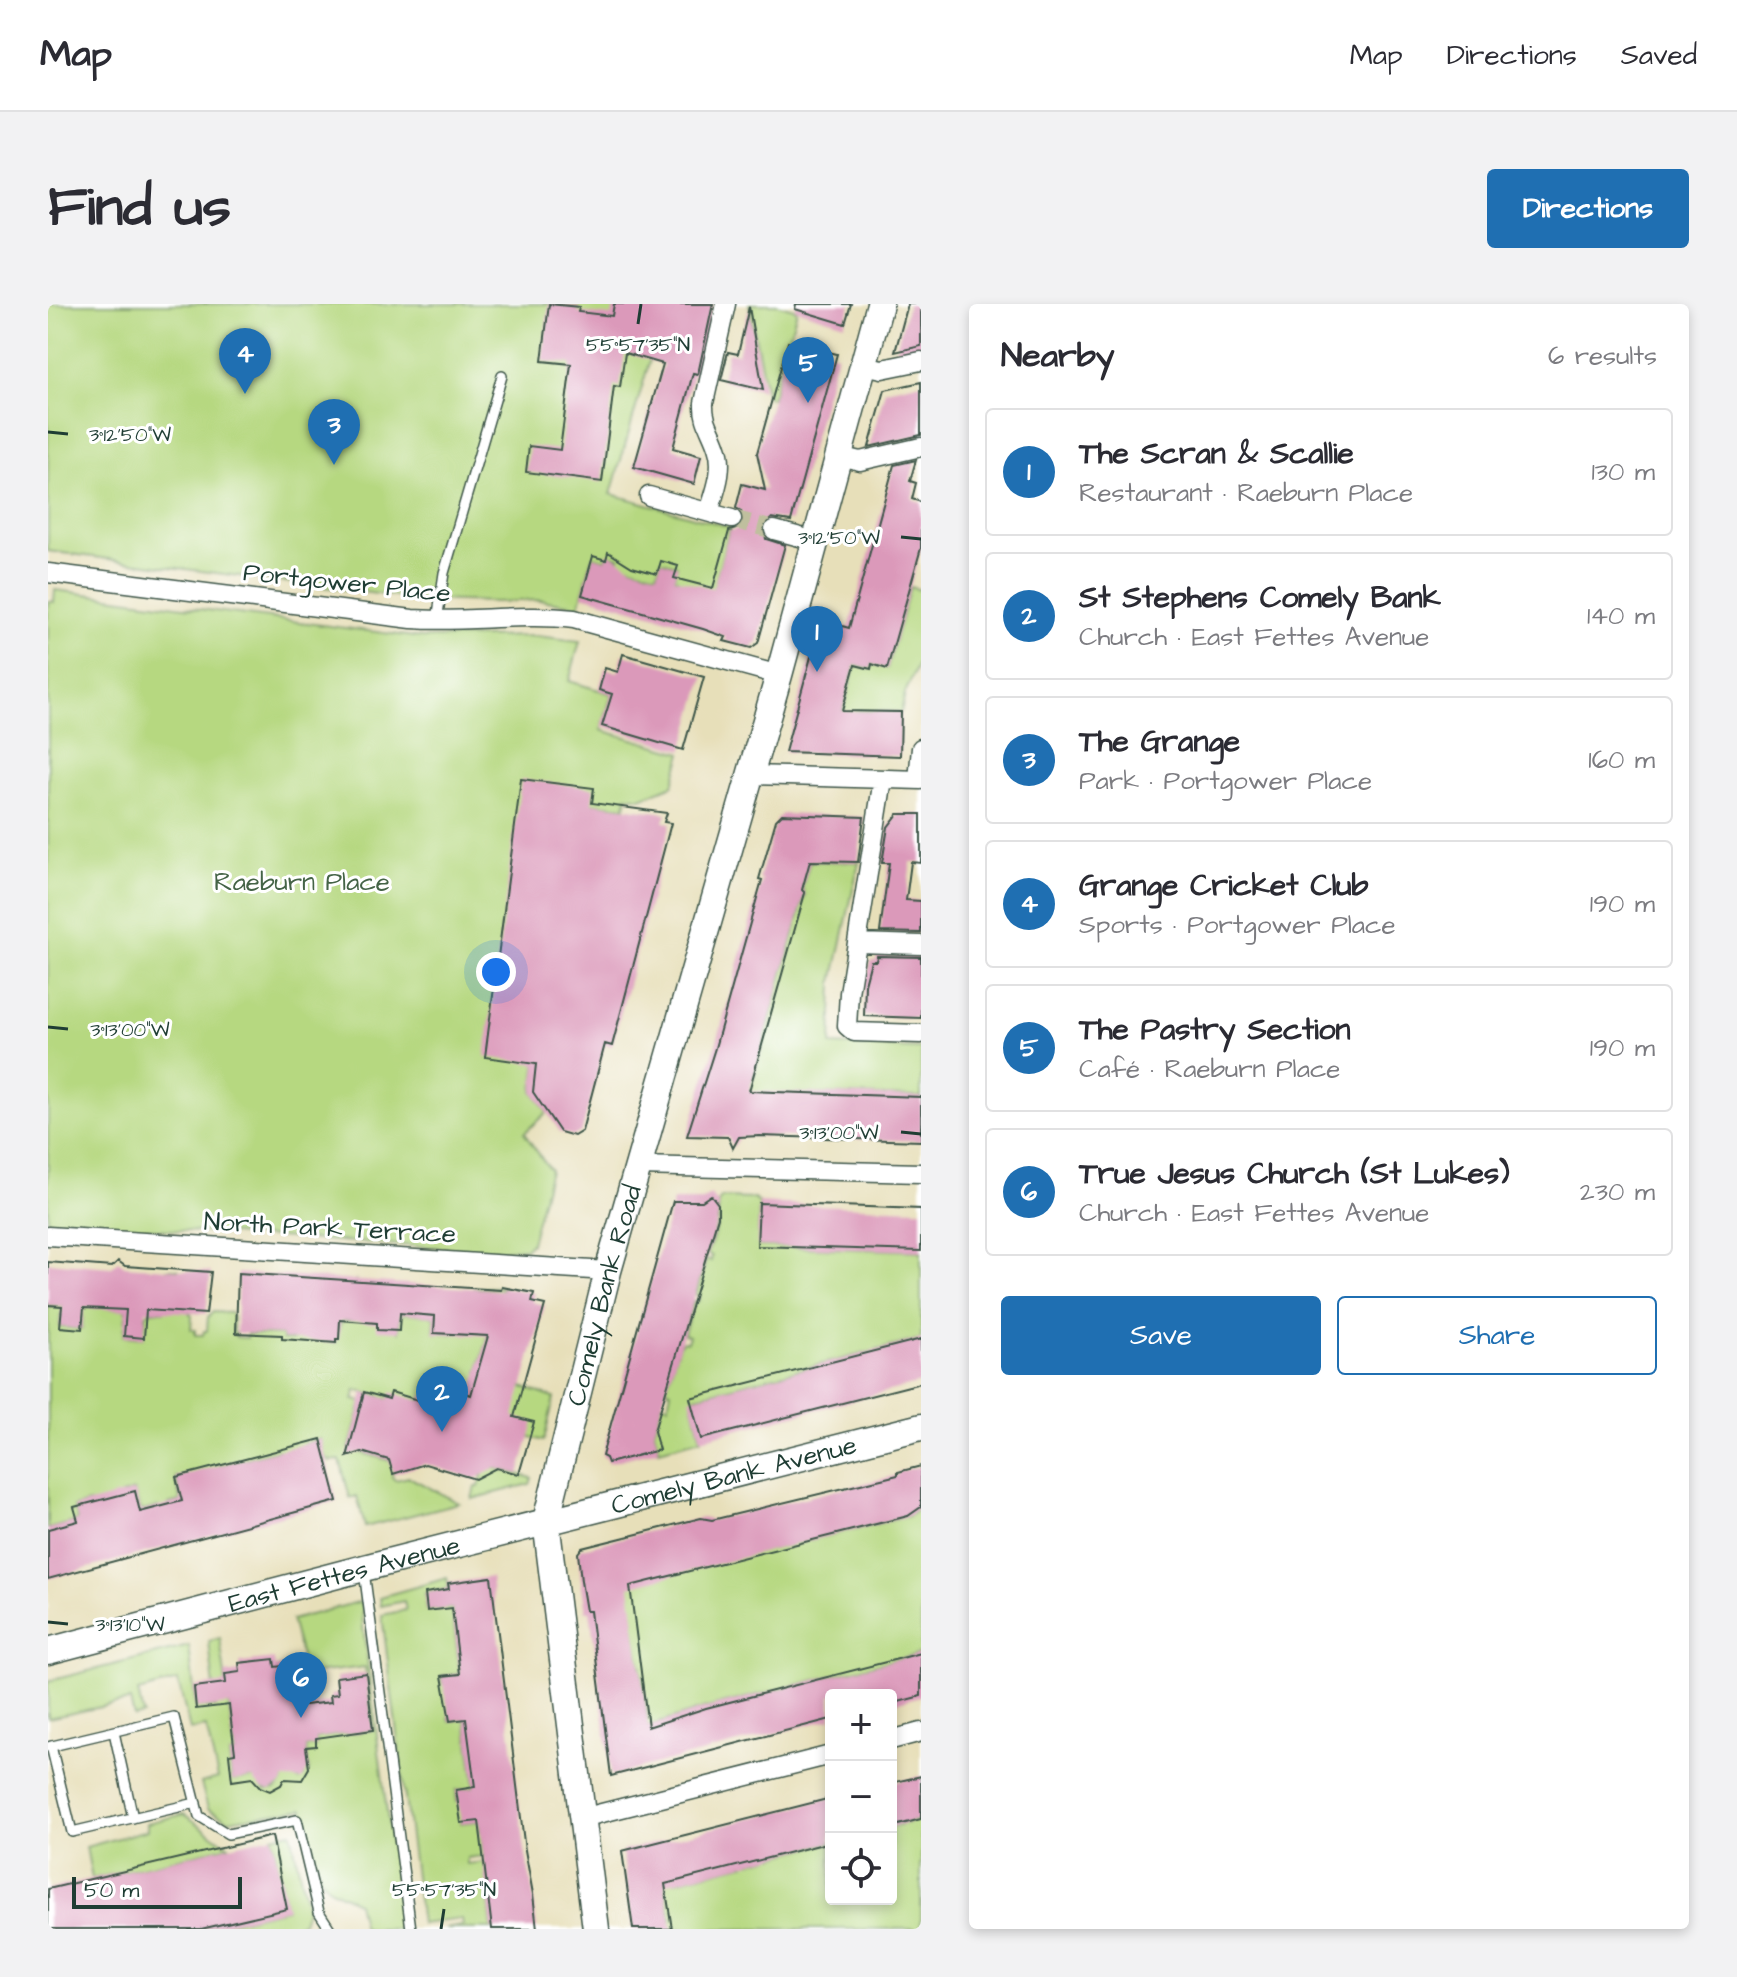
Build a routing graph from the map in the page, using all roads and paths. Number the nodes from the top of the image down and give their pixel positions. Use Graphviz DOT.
graph roads {
  1 [pos="726,304"];
  2 [pos="880,304"];
  3 [pos="921,361"];
  4 [pos="864,365"];
  5 [pos="502,376"];
  6 [pos="921,447"];
  7 [pos="839,456"];
  8 [pos="649,496"];
  9 [pos="709,512"];
  10 [pos="732,519"];
  11 [pos="774,530"];
  12 [pos="815,541"];
  13 [pos="48,573"];
  14 [pos="437,621"];
  15 [pos="779,675"];
  16 [pos="921,748"];
  17 [pos="751,775"];
  18 [pos="883,779"];
  19 [pos="920,780"];
  20 [pos="858,943"];
  21 [pos="921,945"];
  22 [pos="921,1034"];
  23 [pos="638,1166"];
  24 [pos="921,1173"];
  25 [pos="48,1236"];
  26 [pos="608,1271"];
  27 [pos="921,1427"];
  28 [pos="546,1521"];
  29 [pos="364,1568"];
  30 [pos="48,1651"];
  31 [pos="114,1732"];
  32 [pos="921,1732"];
  33 [pos="897,1738"];
  34 [pos="50,1747"];
  35 [pos="825,1757"];
  36 [pos="196,1803"];
  37 [pos="133,1818"];
  38 [pos="582,1818"];
  39 [pos="330,1929"];
  40 [pos="411,1929"];
  41 [pos="596,1929"];
  1 -- 9 [label="street"];
  2 -- 4 [label="main road"];
  3 -- 4 [label="street"];
  4 -- 7 [label="main road"];
  5 -- 14 [label="lane"];
  6 -- 7 [label="street"];
  7 -- 12 [label="main road"];
  8 -- 9 [label="street"];
  9 -- 10 [label="street"];
  11 -- 12 [label="street"];
  12 -- 15 [label="main road"];
  13 -- 14 [label="street, Portgower Place"];
  14 -- 15 [label="street, Portgower Place"];
  15 -- 17 [label="main road, Comely Bank Road"];
  16 -- 19 [label="street"];
  17 -- 18 [label="street"];
  17 -- 23 [label="main road, Comely Bank Road"];
  18 -- 19 [label="street"];
  18 -- 20 [label="street"];
  20 -- 21 [label="street"];
  20 -- 22 [label="street"];
  23 -- 24 [label="street"];
  23 -- 26 [label="main road, Comely Bank Road"];
  25 -- 26 [label="street, North Park Terrace"];
  26 -- 28 [label="main road, Comely Bank Road"];
  27 -- 28 [label="main road, Comely Bank Avenue"];
  28 -- 29 [label="main road, East Fettes Avenue"];
  28 -- 38 [label="main road, Comely Bank Road"];
  29 -- 30 [label="main road, East Fettes Avenue"];
  29 -- 40 [label="lane"];
  31 -- 34 [label="lane"];
  31 -- 36 [label="lane"];
  31 -- 37 [label="lane"];
  32 -- 33 [label="street"];
  34 -- 37 [label="lane"];
  35 -- 38 [label="street"];
  36 -- 37 [label="lane"];
  36 -- 39 [label="lane"];
  38 -- 41 [label="main road, Comely Bank Road"];
}
